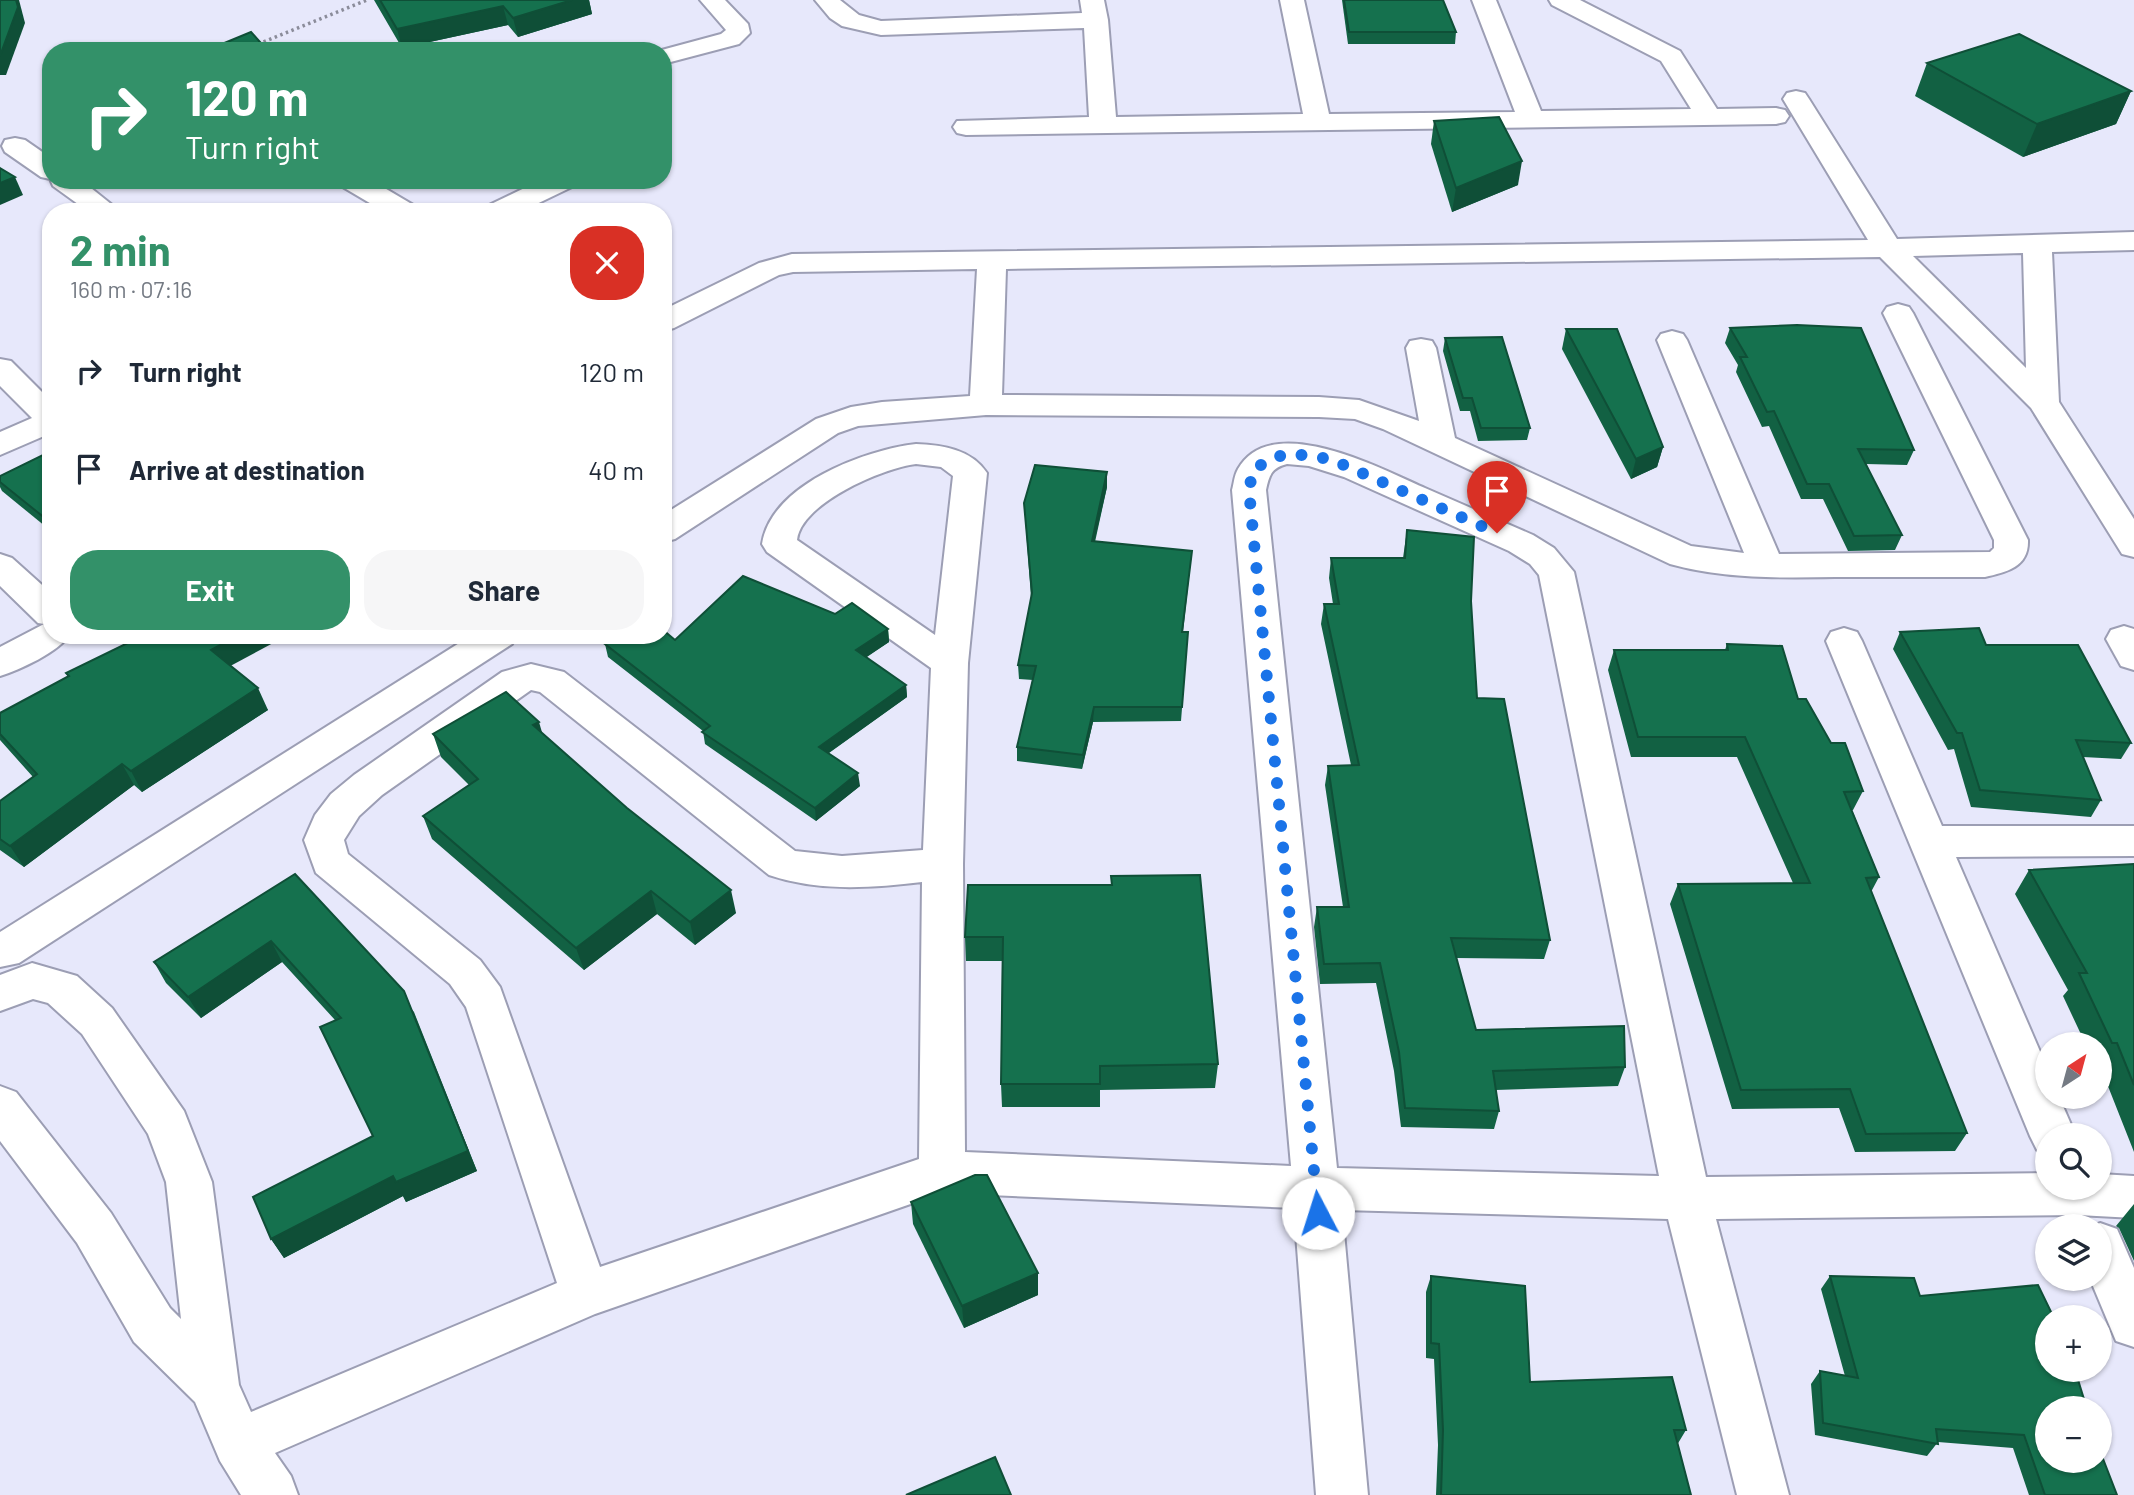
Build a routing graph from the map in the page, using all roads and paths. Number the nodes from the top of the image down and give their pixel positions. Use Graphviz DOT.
graph roads {
  1 [pos="367,0"];
  2 [pos="712,0"];
  3 [pos="827,0"];
  4 [pos="1292,0"];
  5 [pos="1484,0"];
  6 [pos="1561,0"];
  7 [pos="1094,10"];
  8 [pos="264,42"];
  9 [pos="672,55"];
  10 [pos="1707,116"];
  11 [pos="1531,119"];
  12 [pos="1318,122"];
  13 [pos="1103,125"];
  14 [pos="966,127"];
  15 [pos="15,146"];
  16 [pos="42,165"];
  17 [pos="75,189"];
  18 [pos="366,189"];
  19 [pos="545,189"];
  20 [pos="95,203"];
  21 [pos="390,203"];
  22 [pos="516,203"];
  23 [pos="2134,240"];
  24 [pos="2036,243"];
  25 [pos="1888,248"];
  26 [pos="992,260"];
  27 [pos="1898,313"];
  28 [pos="672,318"];
  29 [pos="1672,341"];
  30 [pos="1420,348"];
  31 [pos="0,368"];
  32 [pos="2043,402"];
  33 [pos="986,405"];
  34 [pos="42,411"];
  35 [pos="42,424"];
  36 [pos="1440,444"];
  37 [pos="0,445"];
  38 [pos="672,525"];
  39 [pos="2134,546"];
  40 [pos="0,566"];
  41 [pos="1768,566"];
  42 [pos="42,606"];
  43 [pos="42,640"];
  44 [pos="1844,641"];
  45 [pos="486,644"];
  46 [pos="0,663"];
  47 [pos="950,663"];
  48 [pos="2134,841"];
  49 [pos="1929,842"];
  50 [pos="943,864"];
  51 [pos="2,972"];
  52 [pos="0,1106"];
  53 [pos="2048,1123"];
  54 [pos="942,1172"];
  55 [pos="1316,1188"];
  56 [pos="2134,1197"];
  57 [pos="1687,1198"];
  58 [pos="2082,1203"];
  59 [pos="2112,1273"];
  60 [pos="584,1295"];
  61 [pos="2134,1324"];
  62 [pos="214,1385"];
  63 [pos="238,1443"];
  64 [pos="272,1495"];
  65 [pos="1342,1495"];
  66 [pos="1763,1495"];
  1 -- 8 [label="path"];
  2 -- 9 [label="street"];
  3 -- 7 [label="street"];
  4 -- 12 [label="street"];
  5 -- 11 [label="street"];
  6 -- 10 [label="street"];
  7 -- 13 [label="street"];
  10 -- 11 [label="street"];
  10 -- 25 [label="street"];
  11 -- 12 [label="street"];
  12 -- 13 [label="street"];
  13 -- 14 [label="street"];
  15 -- 16 [label="street"];
  17 -- 20 [label="street"];
  18 -- 21 [label="street"];
  19 -- 22 [label="street"];
  23 -- 24 [label="street"];
  24 -- 25 [label="street"];
  24 -- 32 [label="street"];
  25 -- 26 [label="street"];
  25 -- 32 [label="street"];
  26 -- 28 [label="street"];
  26 -- 33 [label="street"];
  27 -- 41 [label="street"];
  29 -- 41 [label="street"];
  30 -- 36 [label="street"];
  31 -- 34 [label="street"];
  32 -- 39 [label="street"];
  33 -- 36 [label="street"];
  33 -- 38 [label="street"];
  35 -- 37 [label="street"];
  36 -- 41 [label="street"];
  40 -- 42 [label="street"];
  43 -- 46 [label="street"];
  44 -- 49 [label="street"];
  45 -- 51 [label="street"];
  47 -- 47 [label="street"];
  47 -- 50 [label="street"];
  48 -- 49 [label="street"];
  49 -- 53 [label="street"];
  50 -- 54 [label="street"];
  50 -- 60 [label="street"];
  51 -- 62 [label="street"];
  52 -- 62 [label="street"];
  54 -- 55 [label="street"];
  54 -- 60 [label="street"];
  55 -- 57 [label="street"];
  55 -- 57 [label="street"];
  55 -- 65 [label="street"];
  56 -- 58 [label="street"];
  57 -- 58 [label="street"];
  57 -- 66 [label="street"];
  59 -- 61 [label="street"];
  60 -- 63 [label="street"];
  62 -- 63 [label="street"];
  63 -- 64 [label="street"];
}
